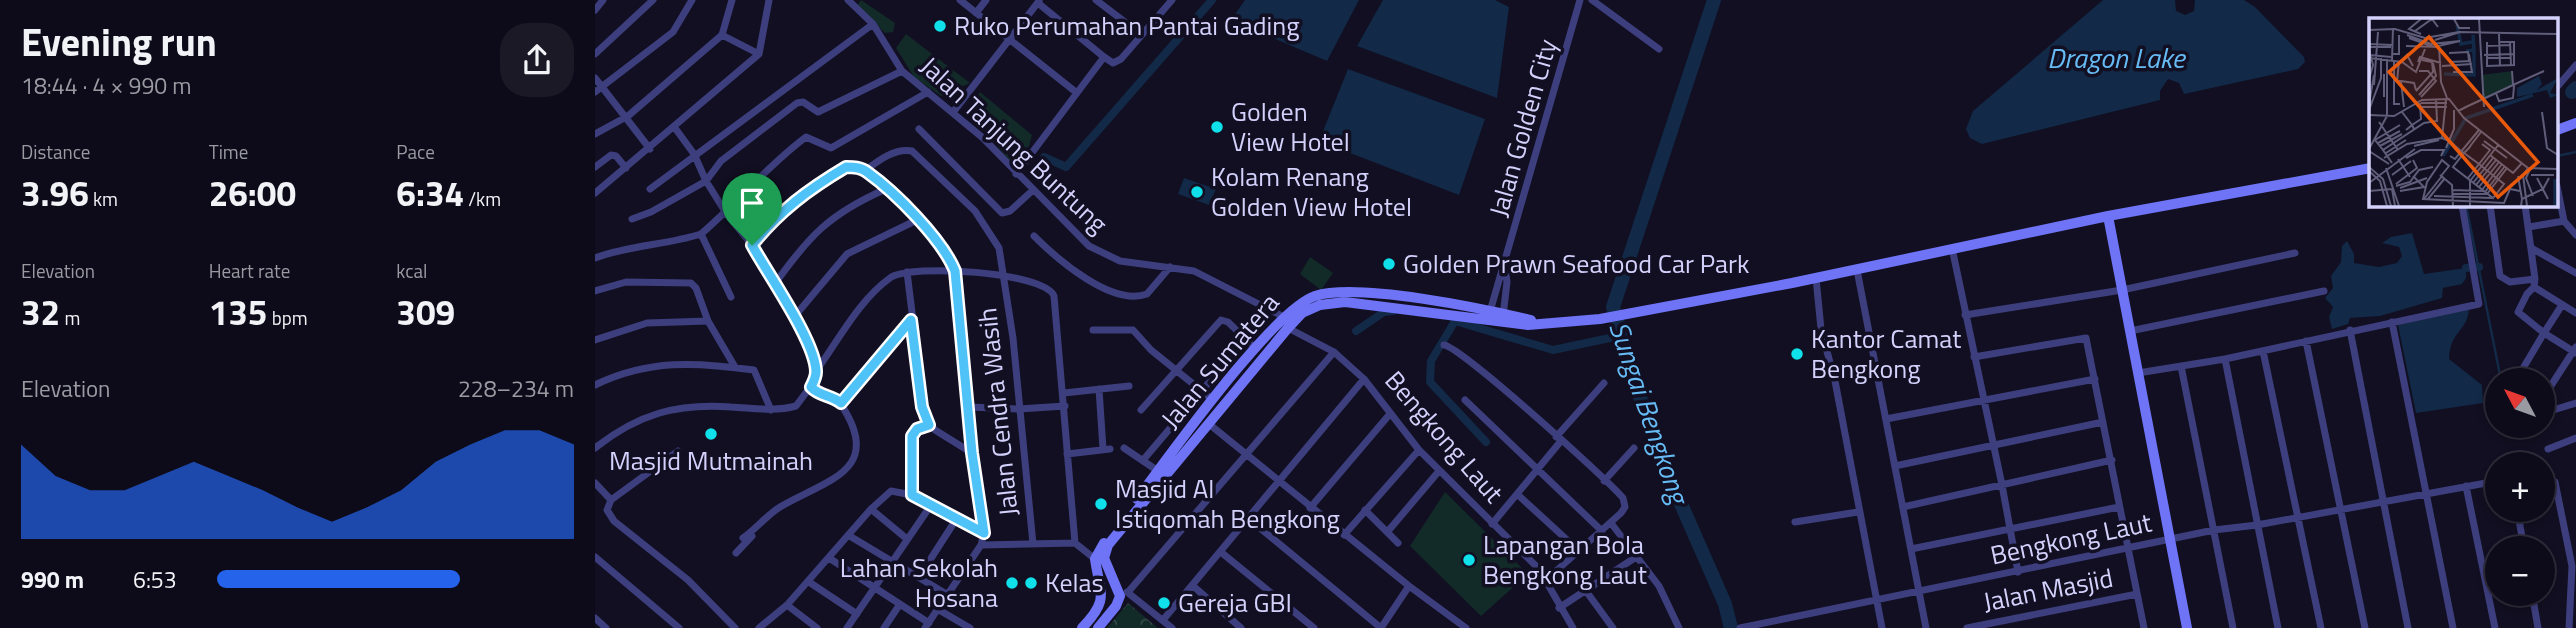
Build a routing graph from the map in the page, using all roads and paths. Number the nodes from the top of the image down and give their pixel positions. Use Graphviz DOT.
graph roads {
  1 [pos="603,0"];
  2 [pos="653,0"];
  3 [pos="692,0"];
  4 [pos="732,0"];
  5 [pos="769,0"];
  6 [pos="848,0"];
  7 [pos="960,0"];
  8 [pos="986,0"];
  9 [pos="1096,0"];
  10 [pos="1580,0"];
  11 [pos="1592,0"];
  12 [pos="1168,1"];
  13 [pos="1039,2"];
  14 [pos="595,10"];
  15 [pos="976,13"];
  16 [pos="873,24"];
  17 [pos="722,35"];
  18 [pos="1142,35"];
  19 [pos="1009,39"];
  20 [pos="1659,48"];
  21 [pos="595,54"];
  22 [pos="759,54"];
  23 [pos="1104,57"];
  24 [pos="2576,65"];
  25 [pos="902,71"];
  26 [pos="595,78"];
  27 [pos="2559,85"];
  28 [pos="599,90"];
  29 [pos="928,92"];
  30 [pos="1077,93"];
  31 [pos="954,111"];
  32 [pos="628,116"];
  33 [pos="2576,123"];
  34 [pos="675,128"];
  35 [pos="919,129"];
  36 [pos="2559,129"];
  37 [pos="595,134"];
  38 [pos="650,149"];
  39 [pos="694,154"];
  40 [pos="595,167"];
  41 [pos="626,168"];
  42 [pos="2369,169"];
  43 [pos="866,170"];
  44 [pos="1016,174"];
  45 [pos="706,181"];
  46 [pos="650,189"];
  47 [pos="885,189"];
  48 [pos="1032,191"];
  49 [pos="595,193"];
  50 [pos="2559,197"];
  51 [pos="2462,206"];
  52 [pos="2490,206"];
  53 [pos="2525,206"];
  54 [pos="726,213"];
  55 [pos="2108,216"];
  56 [pos="632,219"];
  57 [pos="919,219"];
  58 [pos="2564,221"];
  59 [pos="2529,226"];
  60 [pos="701,234"];
  61 [pos="2576,235"];
  62 [pos="1034,236"];
  63 [pos="752,245"];
  64 [pos="1952,248"];
  65 [pos="2533,249"];
  66 [pos="2295,253"];
  67 [pos="595,258"];
  68 [pos="1170,267"];
  69 [pos="1504,268"];
  70 [pos="1857,270"];
  71 [pos="955,271"];
  72 [pos="907,272"];
  73 [pos="2576,273"];
  74 [pos="1005,276"];
  75 [pos="1816,278"];
  76 [pos="2535,283"];
  77 [pos="774,285"];
  78 [pos="2122,290"];
  79 [pos="595,291"];
  80 [pos="2324,291"];
  81 [pos="731,297"];
  82 [pos="2562,305"];
  83 [pos="2576,313"];
  84 [pos="1489,315"];
  85 [pos="1965,315"];
  86 [pos="795,317"];
  87 [pos="1284,317"];
  88 [pos="1502,318"];
  89 [pos="911,320"];
  90 [pos="708,321"];
  91 [pos="2392,322"];
  92 [pos="1288,328"];
  93 [pos="1093,330"];
  94 [pos="2350,330"];
  95 [pos="2130,331"];
  96 [pos="2544,333"];
  97 [pos="595,340"];
  98 [pos="1245,340"];
  99 [pos="2306,341"];
  100 [pos="1444,345"];
  101 [pos="1256,349"];
  102 [pos="2575,350"];
  103 [pos="2263,351"];
  104 [pos="1334,352"];
  105 [pos="1974,357"];
  106 [pos="2225,359"];
  107 [pos="2181,366"];
  108 [pos="735,367"];
  109 [pos="2522,368"];
  110 [pos="1177,370"];
  111 [pos="817,371"];
  112 [pos="2138,373"];
  113 [pos="1364,379"];
  114 [pos="2095,379"];
  115 [pos="2555,380"];
  116 [pos="1604,383"];
  117 [pos="595,385"];
  118 [pos="1129,386"];
  119 [pos="811,387"];
  120 [pos="1099,389"];
  121 [pos="1201,390"];
  122 [pos="1065,393"];
  123 [pos="1213,400"];
  124 [pos="1465,400"];
  125 [pos="1983,401"];
  126 [pos="841,403"];
  127 [pos="2576,403"];
  128 [pos="1065,406"];
  129 [pos="970,407"];
  130 [pos="1019,409"];
  131 [pos="771,410"];
  132 [pos="1141,410"];
  133 [pos="2555,410"];
  134 [pos="1389,415"];
  135 [pos="1886,419"];
  136 [pos="2103,422"];
  137 [pos="1209,424"];
  138 [pos="929,425"];
  139 [pos="2576,438"];
  140 [pos="1558,439"];
  141 [pos="1992,445"];
  142 [pos="595,448"];
  143 [pos="1124,448"];
  144 [pos="1634,448"];
  145 [pos="2548,449"];
  146 [pos="1419,450"];
  147 [pos="678,451"];
  148 [pos="972,453"];
  149 [pos="1067,454"];
  150 [pos="1243,454"];
  151 [pos="1144,459"];
  152 [pos="2112,460"];
  153 [pos="1895,466"];
  154 [pos="1539,467"];
  155 [pos="1439,471"];
  156 [pos="1162,473"];
  157 [pos="1604,481"];
  158 [pos="2555,482"];
  159 [pos="595,483"];
  160 [pos="1279,483"];
  161 [pos="2485,483"];
  162 [pos="2002,485"];
  163 [pos="2466,486"];
  164 [pos="2428,493"];
  165 [pos="1517,494"];
  166 [pos="912,495"];
  167 [pos="611,500"];
  168 [pos="2383,502"];
  169 [pos="931,505"];
  170 [pos="2119,507"];
  171 [pos="1310,508"];
  172 [pos="1903,508"];
  173 [pos="871,509"];
  174 [pos="2341,509"];
  175 [pos="1365,510"];
  176 [pos="1859,512"];
  177 [pos="957,518"];
  178 [pos="1248,518"];
  179 [pos="2300,518"];
  180 [pos="1611,523"];
  181 [pos="1795,523"];
  182 [pos="1492,524"];
  183 [pos="761,526"];
  184 [pos="2257,526"];
  185 [pos="2010,528"];
  186 [pos="1389,530"];
  187 [pos="2214,530"];
  188 [pos="1602,531"];
  189 [pos="984,533"];
  190 [pos="848,535"];
  191 [pos="1344,535"];
  192 [pos="743,538"];
  193 [pos="907,539"];
  194 [pos="2171,539"];
  195 [pos="1075,543"];
  196 [pos="1398,543"];
  197 [pos="2573,543"];
  198 [pos="1033,544"];
  199 [pos="981,545"];
  200 [pos="1578,550"];
  201 [pos="1911,550"];
  202 [pos="2127,550"];
  203 [pos="1222,552"];
  204 [pos="736,553"];
  205 [pos="595,557"];
  206 [pos="1636,557"];
  207 [pos="829,558"];
  208 [pos="1095,559"];
  209 [pos="892,561"];
  210 [pos="2018,572"];
  211 [pos="919,577"];
  212 [pos="1546,580"];
  213 [pos="809,582"];
  214 [pos="1193,586"];
  215 [pos="1409,586"];
  216 [pos="876,587"];
  217 [pos="1586,591"];
  218 [pos="1919,592"];
  219 [pos="948,594"];
  220 [pos="1124,594"];
  221 [pos="2137,594"];
  222 [pos="1876,601"];
  223 [pos="900,604"];
  224 [pos="787,605"];
  225 [pos="2534,606"];
  226 [pos="1559,608"];
  227 [pos="939,610"];
  228 [pos="857,614"];
  229 [pos="595,618"];
  230 [pos="2017,618"];
  231 [pos="1163,620"];
  232 [pos="1784,624"];
  233 [pos="927,626"];
  234 [pos="2321,626"];
  235 [pos="764,627"];
  236 [pos="606,628"];
  237 [pos="679,628"];
  238 [pos="735,628"];
  239 [pos="817,628"];
  240 [pos="847,628"];
  241 [pos="884,628"];
  242 [pos="970,628"];
  243 [pos="1082,628"];
  244 [pos="1098,628"];
  245 [pos="1172,628"];
  246 [pos="1241,628"];
  247 [pos="1314,628"];
  248 [pos="1381,628"];
  249 [pos="1466,628"];
  250 [pos="1573,628"];
  251 [pos="1613,628"];
  252 [pos="1679,628"];
  253 [pos="1740,628"];
  254 [pos="1882,628"];
  255 [pos="1926,628"];
  256 [pos="1967,628"];
  257 [pos="2019,628"];
  258 [pos="2144,628"];
  259 [pos="2187,628"];
  260 [pos="2234,628"];
  261 [pos="2278,628"];
  262 [pos="2365,628"];
  263 [pos="2408,628"];
  264 [pos="2453,628"];
  265 [pos="2495,628"];
  266 [pos="2538,628"];
  267 [pos="2569,628"];
  1 -- 14 [label="street"];
  2 -- 21 [label="street"];
  3 -- 28 [label="street"];
  4 -- 17 [label="street"];
  5 -- 22 [label="street"];
  6 -- 16 [label="street, Jalan Tanjung Buntung"];
  7 -- 15 [label="street"];
  8 -- 15 [label="street"];
  9 -- 18 [label="street"];
  10 -- 69 [label="street, Jalan Golden City"];
  11 -- 20 [label="street"];
  12 -- 18 [label="street"];
  13 -- 19 [label="street"];
  13 -- 23 [label="street"];
  15 -- 19 [label="street"];
  16 -- 25 [label="street, Jalan Tanjung Buntung"];
  16 -- 39 [label="street"];
  17 -- 22 [label="street"];
  17 -- 32 [label="street"];
  18 -- 23 [label="street"];
  19 -- 30 [label="street"];
  19 -- 31 [label="street"];
  22 -- 34 [label="street"];
  23 -- 30 [label="street"];
  24 -- 27 [label="street"];
  25 -- 29 [label="street, Jalan Tanjung Buntung"];
  25 -- 45 [label="street"];
  26 -- 28 [label="street"];
  28 -- 32 [label="street"];
  29 -- 31 [label="street, Jalan Tanjung Buntung"];
  29 -- 54 [label="street"];
  30 -- 44 [label="street"];
  31 -- 44 [label="street, Jalan Tanjung Buntung"];
  32 -- 37 [label="street"];
  32 -- 38 [label="street"];
  33 -- 36 [label="main road"];
  34 -- 38 [label="street"];
  34 -- 39 [label="street"];
  35 -- 48 [label="street"];
  38 -- 41 [label="street"];
  39 -- 45 [label="street"];
  39 -- 46 [label="street"];
  40 -- 41 [label="street"];
  41 -- 49 [label="street"];
  42 -- 55 [label="main road, Jalan Sumatera"];
  43 -- 47 [label="street"];
  43 -- 63 [label="street"];
  43 -- 74 [label="street, Jalan Cendra Wasih"];
  44 -- 48 [label="street, Jalan Tanjung Buntung"];
  45 -- 54 [label="street"];
  45 -- 56 [label="street"];
  47 -- 57 [label="street"];
  47 -- 77 [label="street"];
  48 -- 68 [label="street, Jalan Tanjung Buntung"];
  50 -- 58 [label="street"];
  51 -- 91 [label="street"];
  52 -- 76 [label="street"];
  53 -- 59 [label="street"];
  54 -- 60 [label="street"];
  54 -- 63 [label="street"];
  55 -- 64 [label="main road, Jalan Sumatera"];
  55 -- 78 [label="main road"];
  57 -- 71 [label="street"];
  57 -- 86 [label="street"];
  58 -- 59 [label="street"];
  58 -- 61 [label="street"];
  59 -- 65 [label="street"];
  60 -- 67 [label="street"];
  60 -- 81 [label="street"];
  62 -- 68 [label="street"];
  63 -- 77 [label="street"];
  64 -- 70 [label="main road, Jalan Sumatera"];
  64 -- 85 [label="street"];
  65 -- 73 [label="street"];
  65 -- 76 [label="street"];
  66 -- 78 [label="street"];
  68 -- 87 [label="street, Jalan Tanjung Buntung"];
  69 -- 84 [label="street, Jalan Golden City"];
  69 -- 88 [label="street, Jalan Golden City"];
  70 -- 75 [label="main road, Jalan Sumatera"];
  70 -- 135 [label="street"];
  71 -- 72 [label="street"];
  71 -- 74 [label="street"];
  71 -- 129 [label="street"];
  72 -- 89 [label="street"];
  72 -- 111 [label="street"];
  74 -- 122 [label="street"];
  74 -- 130 [label="street, Jalan Cendra Wasih"];
  75 -- 88 [label="main road, Jalan Sumatera"];
  75 -- 176 [label="street"];
  76 -- 82 [label="street"];
  76 -- 96 [label="street"];
  77 -- 86 [label="street"];
  78 -- 85 [label="street"];
  78 -- 95 [label="main road"];
  79 -- 90 [label="street"];
  80 -- 95 [label="street"];
  82 -- 83 [label="street"];
  82 -- 96 [label="street"];
  84 -- 87 [label="main road, Jalan Sumatera"];
  84 -- 88 [label="main road, Jalan Sumatera"];
  84 -- 92 [label="main road, Jalan Sumatera"];
  85 -- 105 [label="street"];
  86 -- 111 [label="street"];
  87 -- 101 [label="main road, Jalan Sumatera"];
  89 -- 126 [label="street"];
  89 -- 138 [label="street"];
  90 -- 97 [label="street"];
  90 -- 108 [label="street"];
  91 -- 94 [label="street"];
  91 -- 164 [label="street"];
  92 -- 104 [label="street, Bengkong Laut"];
  92 -- 137 [label="main road, Jalan Sumatera"];
  93 -- 110 [label="street"];
  94 -- 99 [label="street"];
  94 -- 168 [label="street"];
  95 -- 112 [label="main road"];
  96 -- 102 [label="street"];
  96 -- 109 [label="street"];
  98 -- 101 [label="street"];
  98 -- 110 [label="street"];
  98 -- 121 [label="street"];
  99 -- 103 [label="street"];
  99 -- 174 [label="street"];
  100 -- 140 [label="street"];
  101 -- 123 [label="main road, Jalan Sumatera"];
  102 -- 115 [label="street"];
  103 -- 106 [label="street"];
  103 -- 179 [label="street"];
  104 -- 113 [label="street, Bengkong Laut"];
  104 -- 150 [label="street"];
  105 -- 114 [label="street"];
  105 -- 125 [label="street"];
  106 -- 107 [label="street"];
  106 -- 184 [label="street"];
  107 -- 112 [label="street"];
  107 -- 187 [label="street"];
  108 -- 117 [label="street"];
  108 -- 131 [label="street"];
  110 -- 121 [label="street"];
  110 -- 132 [label="street"];
  111 -- 119 [label="street"];
  112 -- 194 [label="main road"];
  113 -- 134 [label="street, Bengkong Laut"];
  113 -- 160 [label="street"];
  114 -- 125 [label="street"];
  114 -- 136 [label="street"];
  116 -- 140 [label="street"];
  118 -- 120 [label="street"];
  119 -- 126 [label="street"];
  119 -- 131 [label="street"];
  120 -- 122 [label="street"];
  120 -- 149 [label="street"];
  121 -- 123 [label="street"];
  121 -- 151 [label="street"];
  122 -- 128 [label="street"];
  123 -- 156 [label="main road, Jalan Sumatera"];
  124 -- 154 [label="street"];
  125 -- 135 [label="street"];
  125 -- 141 [label="street"];
  126 -- 183 [label="street"];
  127 -- 133 [label="street"];
  128 -- 130 [label="street"];
  128 -- 149 [label="street"];
  129 -- 130 [label="street"];
  129 -- 148 [label="street"];
  130 -- 198 [label="street, Jalan Cendra Wasih"];
  131 -- 142 [label="street"];
  134 -- 146 [label="street, Bengkong Laut"];
  134 -- 171 [label="street"];
  135 -- 153 [label="street"];
  136 -- 141 [label="street"];
  136 -- 152 [label="street"];
  137 -- 150 [label="street"];
  137 -- 156 [label="main road, Jalan Sumatera"];
  138 -- 148 [label="street"];
  138 -- 166 [label="street"];
  139 -- 145 [label="street"];
  140 -- 154 [label="street"];
  140 -- 157 [label="street"];
  141 -- 153 [label="street"];
  141 -- 162 [label="street"];
  143 -- 151 [label="street"];
  144 -- 157 [label="street"];
  146 -- 155 [label="street, Bengkong Laut"];
  146 -- 175 [label="street"];
  147 -- 167 [label="street"];
  148 -- 189 [label="street"];
  149 -- 195 [label="street"];
  150 -- 160 [label="street"];
  150 -- 220 [label="street"];
  151 -- 156 [label="street"];
  152 -- 162 [label="street"];
  152 -- 170 [label="street"];
  153 -- 172 [label="street"];
  154 -- 165 [label="street"];
  154 -- 188 [label="street"];
  155 -- 182 [label="street, Bengkong Laut"];
  155 -- 186 [label="street"];
  156 -- 208 [label="main road, Jalan Sumatera"];
  156 -- 220 [label="main road, Jalan Sumatera"];
  157 -- 180 [label="street"];
  158 -- 197 [label="street"];
  159 -- 167 [label="street"];
  160 -- 171 [label="street"];
  160 -- 178 [label="street"];
  161 -- 163 [label="street, Bengkong Laut"];
  162 -- 172 [label="street"];
  162 -- 185 [label="street"];
  163 -- 164 [label="street, Bengkong Laut"];
  163 -- 265 [label="street"];
  164 -- 168 [label="street, Bengkong Laut"];
  164 -- 264 [label="street"];
  165 -- 182 [label="street"];
  165 -- 200 [label="street"];
  166 -- 169 [label="street"];
  166 -- 173 [label="street"];
  167 -- 238 [label="street"];
  168 -- 174 [label="street, Bengkong Laut"];
  168 -- 263 [label="street"];
  169 -- 177 [label="street"];
  169 -- 193 [label="street"];
  170 -- 185 [label="street"];
  170 -- 202 [label="street"];
  171 -- 191 [label="street"];
  172 -- 201 [label="street"];
  173 -- 190 [label="street"];
  173 -- 193 [label="street"];
  174 -- 179 [label="street, Bengkong Laut"];
  174 -- 262 [label="street"];
  175 -- 186 [label="street"];
  175 -- 191 [label="street"];
  176 -- 181 [label="street"];
  176 -- 222 [label="street"];
  177 -- 189 [label="street"];
  177 -- 211 [label="street"];
  178 -- 203 [label="street"];
  178 -- 248 [label="street"];
  179 -- 184 [label="street, Bengkong Laut"];
  179 -- 234 [label="street"];
  180 -- 188 [label="street"];
  180 -- 206 [label="street"];
  182 -- 212 [label="street, Bengkong Laut"];
  183 -- 192 [label="street"];
  183 -- 204 [label="street"];
  184 -- 187 [label="street, Bengkong Laut"];
  184 -- 261 [label="street"];
  185 -- 201 [label="street"];
  185 -- 210 [label="street"];
  186 -- 196 [label="street"];
  187 -- 194 [label="street, Bengkong Laut"];
  187 -- 260 [label="street"];
  188 -- 200 [label="street"];
  189 -- 199 [label="street"];
  190 -- 207 [label="street"];
  190 -- 209 [label="street"];
  191 -- 215 [label="street"];
  193 -- 209 [label="street"];
  194 -- 202 [label="street, Bengkong Laut"];
  194 -- 259 [label="main road"];
  195 -- 198 [label="street"];
  195 -- 208 [label="street"];
  197 -- 267 [label="street"];
  198 -- 199 [label="street"];
  199 -- 219 [label="street"];
  200 -- 212 [label="street"];
  201 -- 218 [label="street"];
  202 -- 210 [label="street, Bengkong Laut"];
  202 -- 221 [label="street"];
  203 -- 214 [label="street"];
  203 -- 247 [label="street"];
  205 -- 237 [label="street"];
  206 -- 217 [label="street"];
  206 -- 252 [label="street"];
  207 -- 213 [label="street"];
  207 -- 216 [label="street"];
  208 -- 243 [label="main road"];
  209 -- 211 [label="street"];
  209 -- 216 [label="street"];
  210 -- 218 [label="street, Bengkong Laut"];
  211 -- 219 [label="street"];
  212 -- 226 [label="street, Bengkong Laut"];
  213 -- 224 [label="street"];
  213 -- 228 [label="street"];
  214 -- 231 [label="street"];
  214 -- 246 [label="street"];
  215 -- 248 [label="street"];
  215 -- 249 [label="street"];
  216 -- 223 [label="street"];
  216 -- 228 [label="street"];
  217 -- 226 [label="street"];
  217 -- 251 [label="street"];
  218 -- 222 [label="street, Bengkong Laut"];
  218 -- 255 [label="street"];
  219 -- 227 [label="street"];
  220 -- 231 [label="street"];
  220 -- 244 [label="main road"];
  221 -- 230 [label="street, Jalan Masjid"];
  221 -- 258 [label="street"];
  222 -- 232 [label="street, Bengkong Laut"];
  222 -- 254 [label="street"];
  223 -- 233 [label="street"];
  223 -- 241 [label="street"];
  224 -- 235 [label="street"];
  224 -- 239 [label="street"];
  225 -- 266 [label="street"];
  226 -- 250 [label="street, Bengkong Laut"];
  227 -- 233 [label="street"];
  227 -- 242 [label="street"];
  228 -- 240 [label="street"];
  229 -- 236 [label="street"];
  230 -- 256 [label="street, Jalan Masjid"];
  230 -- 257 [label="street"];
  231 -- 245 [label="street"];
  232 -- 253 [label="street, Bengkong Laut"];
}
